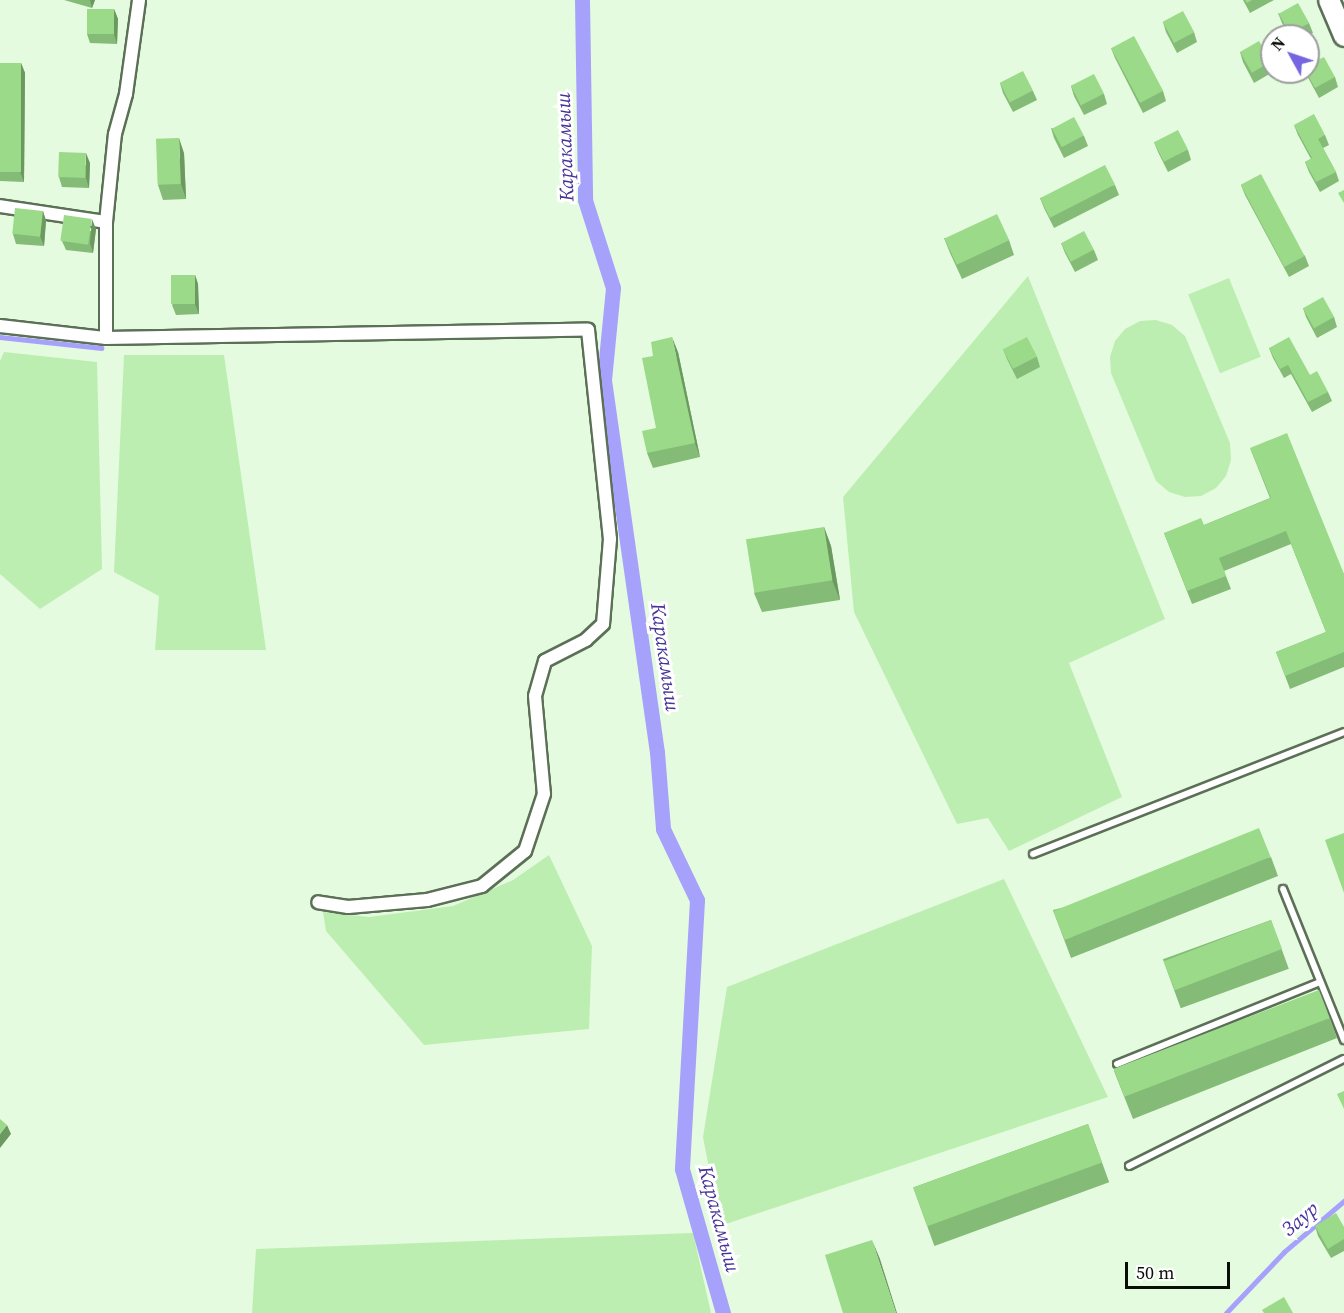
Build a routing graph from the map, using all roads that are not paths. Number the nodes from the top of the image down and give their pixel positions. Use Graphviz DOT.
graph roads {
  1 [pos="139,0"];
  2 [pos="1329,0"];
  3 [pos="1344,36"];
  4 [pos="0,206"];
  5 [pos="106,222"];
  6 [pos="0,326"];
  7 [pos="106,338"];
  8 [pos="1344,732"];
  9 [pos="1033,854"];
  10 [pos="1283,889"];
  11 [pos="318,902"];
  12 [pos="1320,982"];
  13 [pos="1344,1040"];
  14 [pos="1344,1059"];
  15 [pos="1117,1064"];
  16 [pos="1129,1166"];
  1 -- 5 [label="street"];
  2 -- 3 [label="highway"];
  4 -- 5 [label="street"];
  5 -- 7 [label="street"];
  6 -- 7 [label="street"];
  7 -- 11 [label="street"];
  8 -- 9 [label="lane"];
  10 -- 12 [label="lane"];
  12 -- 13 [label="lane"];
  12 -- 15 [label="lane"];
  14 -- 16 [label="lane"];
}
